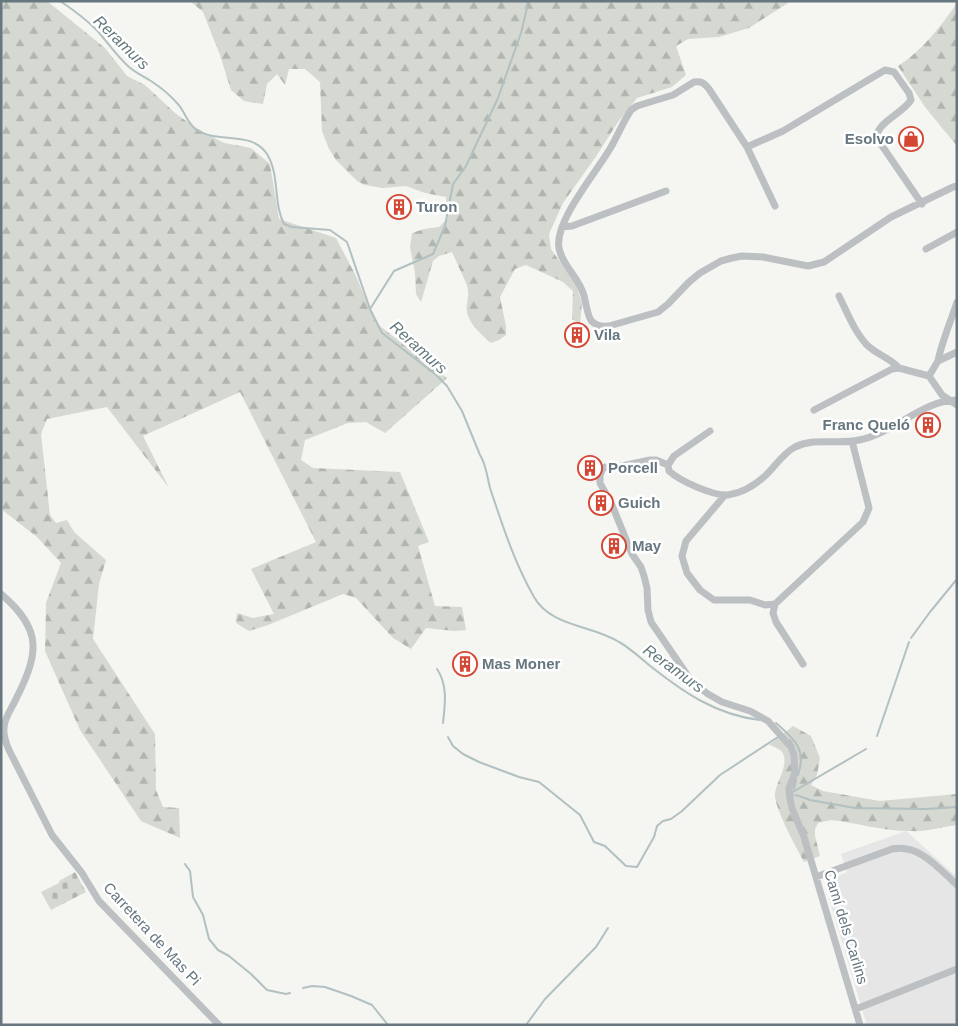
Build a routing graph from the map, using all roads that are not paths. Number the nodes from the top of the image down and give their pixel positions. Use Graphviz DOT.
graph roads {
  1 [pos="747,147"];
  2 [pos="957,186"];
  3 [pos="666,190"];
  4 [pos="922,204"];
  5 [pos="774,206"];
  6 [pos="562,227"];
  7 [pos="957,232"];
  8 [pos="926,249"];
  9 [pos="839,296"];
  10 [pos="957,302"];
  11 [pos="957,352"];
  12 [pos="938,361"];
  13 [pos="899,368"];
  14 [pos="929,376"];
  15 [pos="953,400"];
  16 [pos="957,405"];
  17 [pos="814,410"];
  18 [pos="710,431"];
  19 [pos="852,441"];
  20 [pos="668,465"];
  21 [pos="725,495"];
  22 [pos="1,594"];
  23 [pos="775,604"];
  24 [pos="803,664"];
  25 [pos="816,877"];
  26 [pos="957,886"];
  27 [pos="957,969"];
  28 [pos="856,1009"];
  29 [pos="219,1025"];
  30 [pos="860,1025"];
  1 -- 4 [label="street"];
  1 -- 5 [label="street"];
  1 -- 6 [label="street"];
  2 -- 4 [label="street"];
  3 -- 6 [label="street"];
  4 -- 6 [label="street"];
  7 -- 8 [label="street"];
  9 -- 13 [label="street"];
  10 -- 12 [label="street"];
  11 -- 12 [label="street"];
  12 -- 14 [label="street"];
  13 -- 14 [label="street"];
  13 -- 17 [label="street"];
  14 -- 15 [label="street"];
  15 -- 16 [label="street"];
  15 -- 19 [label="street"];
  18 -- 20 [label="street"];
  19 -- 21 [label="street"];
  19 -- 23 [label="street"];
  20 -- 21 [label="street"];
  20 -- 25 [label="street, Camí dels Carlins"];
  21 -- 23 [label="street"];
  22 -- 29 [label="street, Carretera de Mas Pi"];
  23 -- 24 [label="street"];
  25 -- 26 [label="street"];
  25 -- 28 [label="street, Camí dels Carlins"];
  27 -- 28 [label="street"];
  28 -- 30 [label="street, Camí dels Carlins"];
}
